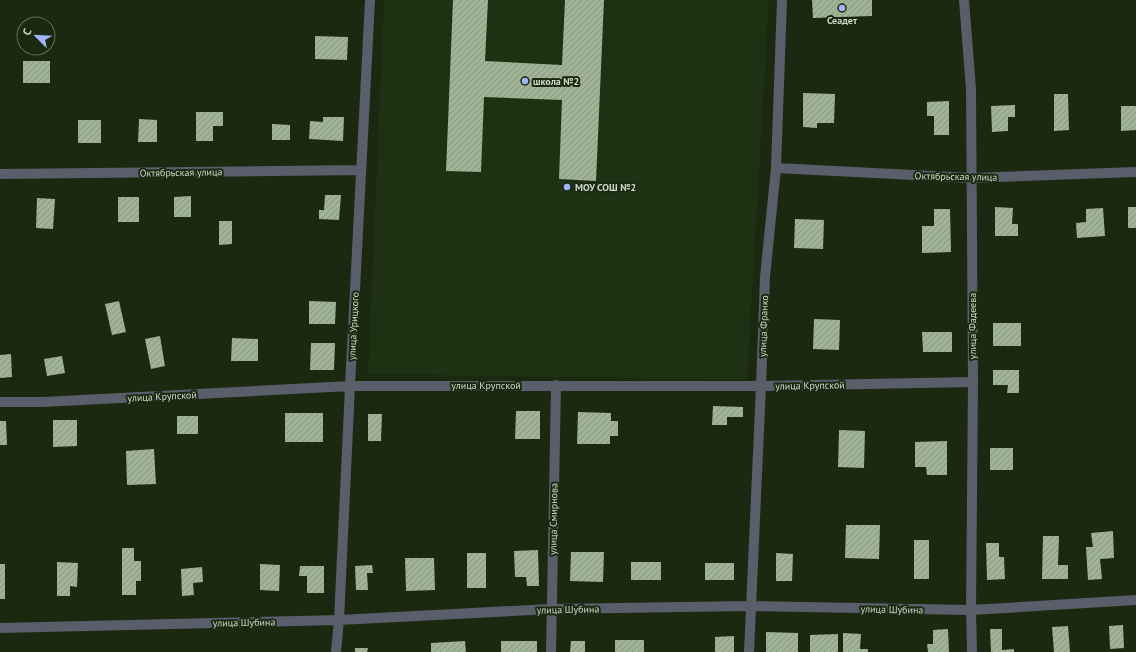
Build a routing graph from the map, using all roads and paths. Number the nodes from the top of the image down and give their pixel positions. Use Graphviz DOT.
graph roads {
  1 [pos="370,0"];
  2 [pos="782,0"];
  3 [pos="964,0"];
  4 [pos="776,168"];
  5 [pos="361,170"];
  6 [pos="1136,172"];
  7 [pos="0,174"];
  8 [pos="971,178"];
  9 [pos="972,382"];
  10 [pos="556,385"];
  11 [pos="350,386"];
  12 [pos="762,386"];
  13 [pos="0,402"];
  14 [pos="1136,600"];
  15 [pos="750,606"];
  16 [pos="551,609"];
  17 [pos="971,610"];
  18 [pos="339,620"];
  19 [pos="0,628"];
  20 [pos="336,652"];
  21 [pos="551,652"];
  22 [pos="749,652"];
  23 [pos="972,652"];
  1 -- 5 [label="street, улица Урицкого"];
  2 -- 4 [label="street, улица Франко"];
  3 -- 8 [label="street, улица Фадеева"];
  4 -- 8 [label="street, Октябрьская улица"];
  4 -- 12 [label="street, улица Франко"];
  5 -- 7 [label="street, Октябрьская улица"];
  5 -- 11 [label="street, улица Урицкого"];
  6 -- 8 [label="street, Октябрьская улица"];
  8 -- 9 [label="street, улица Фадеева"];
  9 -- 12 [label="street, улица Крупской"];
  9 -- 17 [label="street, улица Фадеева"];
  10 -- 11 [label="street, улица Крупской"];
  10 -- 12 [label="street, улица Крупской"];
  10 -- 16 [label="street, улица Смирнова"];
  11 -- 13 [label="street, улица Крупской"];
  11 -- 18 [label="street, улица Урицкого"];
  12 -- 15 [label="street, улица Франко"];
  14 -- 17 [label="street, улица Шубина"];
  15 -- 16 [label="street, улица Шубина"];
  15 -- 17 [label="street, улица Шубина"];
  15 -- 22 [label="street, улица Франко"];
  16 -- 18 [label="street, улица Шубина"];
  16 -- 21 [label="street, улица Смирнова"];
  17 -- 23 [label="street, улица Фадеева"];
  18 -- 19 [label="street, улица Шубина"];
  18 -- 20 [label="street, улица Урицкого"];
}
